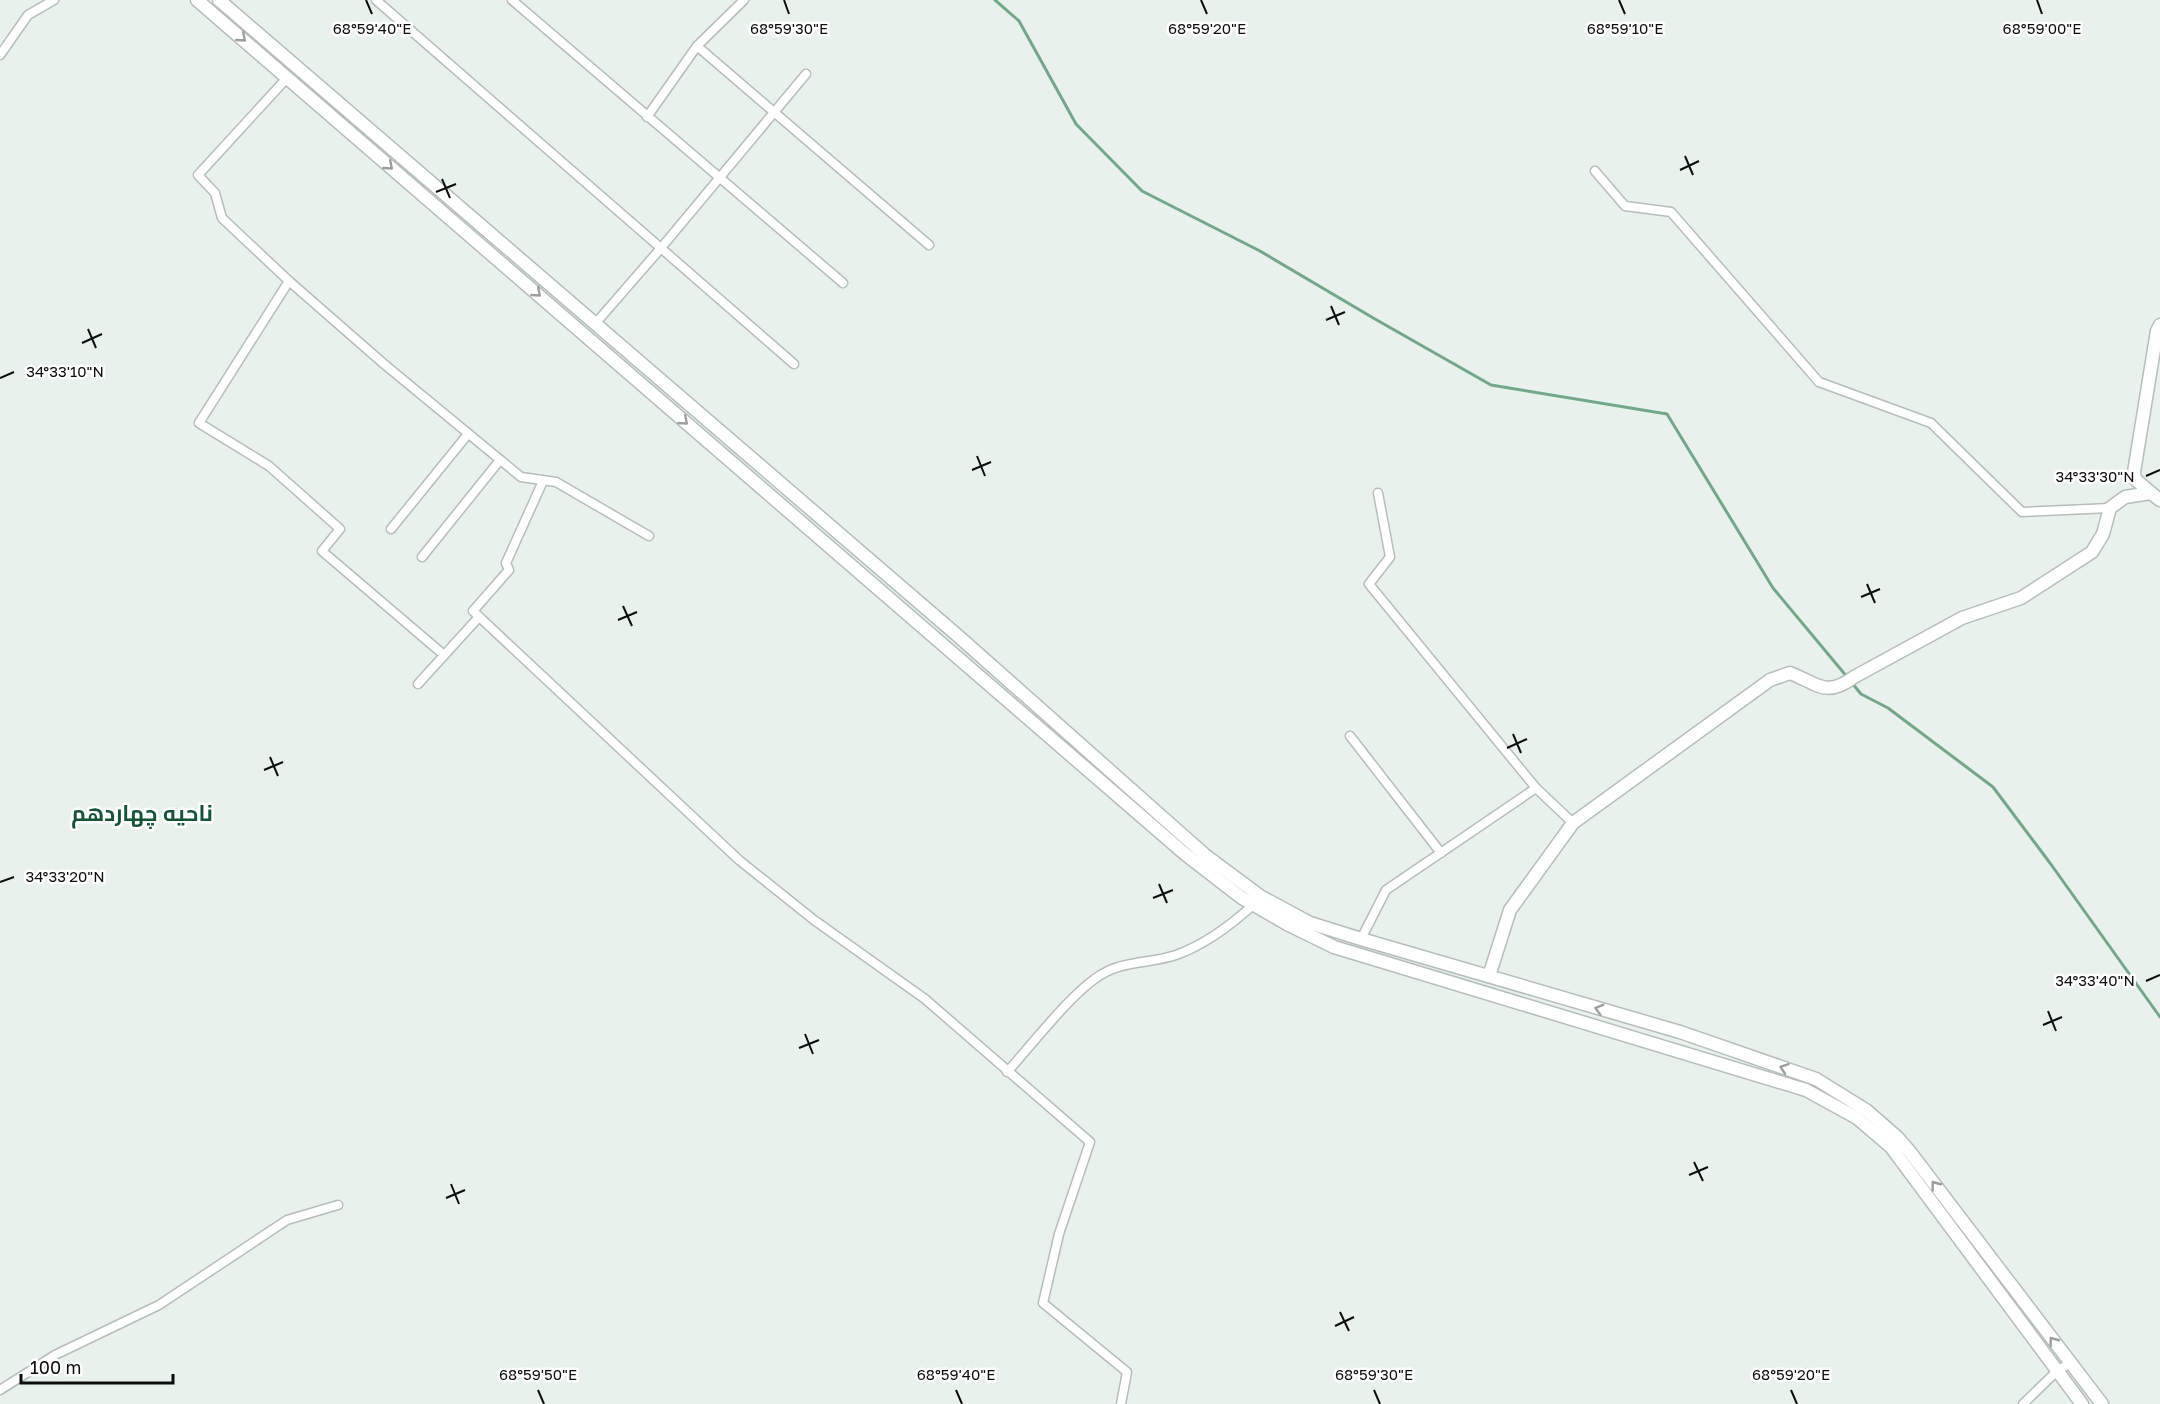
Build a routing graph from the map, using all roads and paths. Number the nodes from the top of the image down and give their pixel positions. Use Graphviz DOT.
graph roads {
  1 [pos="54,0"];
  2 [pos="197,0"];
  3 [pos="219,0"];
  4 [pos="376,0"];
  5 [pos="512,0"];
  6 [pos="744,0"];
  7 [pos="697,46"];
  8 [pos="0,55"];
  9 [pos="806,74"];
  10 [pos="287,78"];
  11 [pos="774,113"];
  12 [pos="647,117"];
  13 [pos="1595,171"];
  14 [pos="720,178"];
  15 [pos="929,245"];
  16 [pos="662,248"];
  17 [pos="289,281"];
  18 [pos="843,283"];
  19 [pos="595,324"];
  20 [pos="2160,325"];
  21 [pos="795,364"];
  22 [pos="468,434"];
  23 [pos="500,460"];
  24 [pos="543,481"];
  25 [pos="1378,493"];
  26 [pos="2155,497"];
  27 [pos="2110,508"];
  28 [pos="391,529"];
  29 [pos="649,536"];
  30 [pos="422,557"];
  31 [pos="478,618"];
  32 [pos="444,655"];
  33 [pos="418,684"];
  34 [pos="1350,736"];
  35 [pos="1536,788"];
  36 [pos="1573,823"];
  37 [pos="1441,853"];
  38 [pos="1253,905"];
  39 [pos="1361,939"];
  40 [pos="1489,976"];
  41 [pos="1008,1072"];
  42 [pos="338,1205"];
  43 [pos="2070,1364"];
  44 [pos="2057,1371"];
  45 [pos="0,1390"];
  46 [pos="1121,1404"];
  47 [pos="2023,1404"];
  48 [pos="2082,1404"];
  49 [pos="2102,1404"];
  1 -- 8 [label="street"];
  2 -- 10 [label="main road, one-way"];
  3 -- 19 [label="main road"];
  4 -- 16 [label="street"];
  5 -- 12 [label="street"];
  6 -- 7 [label="street"];
  7 -- 11 [label="street"];
  7 -- 12 [label="street"];
  9 -- 11 [label="street"];
  10 -- 17 [label="street"];
  10 -- 38 [label="main road, one-way"];
  11 -- 14 [label="street"];
  11 -- 15 [label="street"];
  12 -- 14 [label="street"];
  13 -- 27 [label="street"];
  14 -- 16 [label="street"];
  14 -- 18 [label="street"];
  16 -- 19 [label="street"];
  16 -- 21 [label="street"];
  17 -- 22 [label="street"];
  17 -- 32 [label="street"];
  19 -- 39 [label="main road"];
  20 -- 26 [label="main road"];
  22 -- 23 [label="street"];
  22 -- 28 [label="street"];
  23 -- 24 [label="street"];
  23 -- 30 [label="street"];
  24 -- 29 [label="street"];
  24 -- 31 [label="street"];
  25 -- 35 [label="street"];
  26 -- 27 [label="main road"];
  27 -- 36 [label="main road"];
  31 -- 32 [label="street"];
  31 -- 41 [label="street"];
  32 -- 33 [label="street"];
  34 -- 37 [label="street"];
  35 -- 36 [label="street"];
  35 -- 37 [label="street"];
  36 -- 40 [label="main road"];
  37 -- 39 [label="street"];
  38 -- 41 [label="street"];
  38 -- 44 [label="main road"];
  39 -- 40 [label="main road"];
  43 -- 40 [label="main road, one-way"];
  41 -- 46 [label="street"];
  42 -- 45 [label="street"];
  43 -- 44 [label="street"];
  43 -- 49 [label="main road"];
  44 -- 47 [label="street"];
  44 -- 48 [label="main road"];
}
